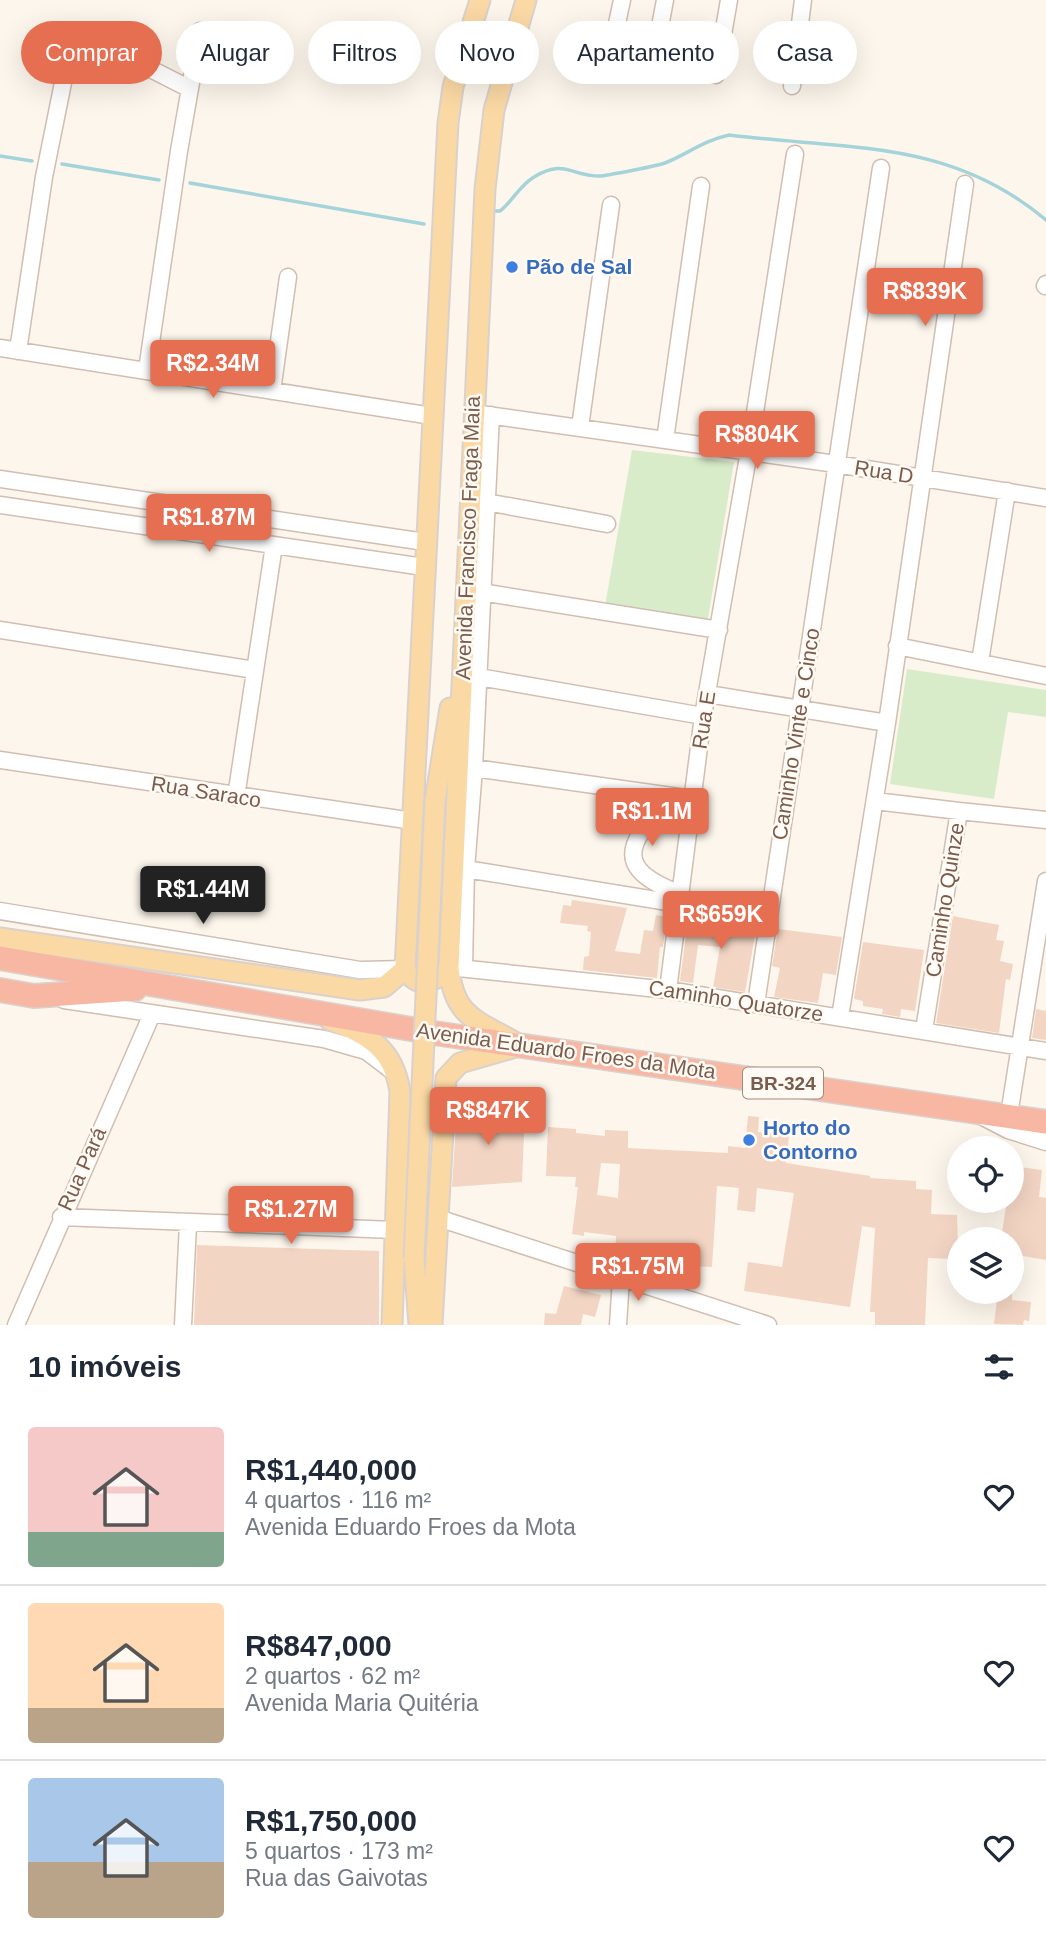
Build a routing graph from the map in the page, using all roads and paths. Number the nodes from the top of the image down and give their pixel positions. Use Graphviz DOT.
graph roads {
  1 [pos="480,0"];
  2 [pos="526,0"];
  3 [pos="622,0"];
  4 [pos="665,0"];
  5 [pos="729,0"];
  6 [pos="803,0"];
  7 [pos="618,21"];
  8 [pos="661,21"];
  9 [pos="725,21"];
  10 [pos="191,84"];
  11 [pos="792,86"];
  12 [pos="190,89"];
  13 [pos="795,154"];
  14 [pos="881,168"];
  15 [pos="965,184"];
  16 [pos="701,186"];
  17 [pos="611,205"];
  18 [pos="288,276"];
  19 [pos="0,348"];
  20 [pos="18,351"];
  21 [pos="147,370"];
  22 [pos="272,391"];
  23 [pos="482,414"];
  24 [pos="432,416"];
  25 [pos="580,427"];
  26 [pos="665,440"];
  27 [pos="749,452"];
  28 [pos="836,464"];
  29 [pos="922,478"];
  30 [pos="0,479"];
  31 [pos="1007,492"];
  32 [pos="1046,498"];
  33 [pos="486,502"];
  34 [pos="0,505"];
  35 [pos="607,524"];
  36 [pos="425,541"];
  37 [pos="274,545"];
  38 [pos="424,567"];
  39 [pos="481,592"];
  40 [pos="423,622"];
  41 [pos="0,630"];
  42 [pos="719,630"];
  43 [pos="463,635"];
  44 [pos="897,646"];
  45 [pos="980,662"];
  46 [pos="256,670"];
  47 [pos="1046,676"];
  48 [pos="480,677"];
  49 [pos="708,694"];
  50 [pos="800,710"];
  51 [pos="704,716"];
  52 [pos="887,723"];
  53 [pos="0,760"];
  54 [pos="474,768"];
  55 [pos="436,795"];
  56 [pos="236,797"];
  57 [pos="875,800"];
  58 [pos="693,803"];
  59 [pos="959,811"];
  60 [pos="1046,820"];
  61 [pos="413,821"];
  62 [pos="466,869"];
  63 [pos="1046,881"];
  64 [pos="680,900"];
  65 [pos="0,911"];
  66 [pos="0,941"];
  67 [pos="1040,954"];
  68 [pos="0,958"];
  69 [pos="457,967"];
  70 [pos="70,968"];
  71 [pos="405,969"];
  72 [pos="170,987"];
  73 [pos="0,990"];
  74 [pos="668,990"];
  75 [pos="34,996"];
  76 [pos="756,1004"];
  77 [pos="303,1010"];
  78 [pos="152,1014"];
  79 [pos="840,1017"];
  80 [pos="925,1030"];
  81 [pos="520,1045"];
  82 [pos="1021,1046"];
  83 [pos="1046,1051"];
  84 [pos="399,1084"];
  85 [pos="443,1091"];
  86 [pos="969,1109"];
  87 [pos="1009,1115"];
  88 [pos="1046,1122"];
  89 [pos="1046,1142"];
  90 [pos="61,1217"];
  91 [pos="438,1218"];
  92 [pos="188,1224"];
  93 [pos="394,1230"];
  94 [pos="414,1278"];
  95 [pos="621,1278"];
  96 [pos="16,1325"];
  97 [pos="183,1325"];
  98 [pos="392,1325"];
  99 [pos="404,1325"];
  100 [pos="419,1325"];
  101 [pos="432,1325"];
  102 [pos="618,1325"];
  103 [pos="768,1325"];
  1 -- 24 [label="main road, Avenida Francisco Fraga Maia"];
  2 -- 23 [label="main road, Avenida Francisco Fraga Maia"];
  3 -- 7 [label="street"];
  4 -- 8 [label="street"];
  5 -- 9 [label="street"];
  6 -- 11 [label="street"];
  10 -- 12 [label="street"];
  12 -- 20 [label="street"];
  12 -- 21 [label="street"];
  13 -- 27 [label="street, Rua E"];
  14 -- 28 [label="street, Caminho Vinte e Cinco"];
  15 -- 29 [label="street"];
  16 -- 26 [label="street"];
  17 -- 25 [label="street"];
  18 -- 22 [label="street"];
  19 -- 20 [label="street"];
  20 -- 21 [label="street"];
  21 -- 22 [label="street"];
  22 -- 24 [label="street"];
  23 -- 25 [label="street, Rua D"];
  23 -- 33 [label="street"];
  23 -- 43 [label="main road, Avenida Francisco Fraga Maia"];
  24 -- 36 [label="main road, Avenida Francisco Fraga Maia"];
  25 -- 26 [label="street, Rua D"];
  26 -- 27 [label="street, Rua D"];
  27 -- 28 [label="street, Rua D"];
  27 -- 42 [label="street, Rua E"];
  28 -- 29 [label="street, Rua D"];
  28 -- 50 [label="street, Caminho Vinte e Cinco"];
  29 -- 31 [label="street, Rua D"];
  29 -- 44 [label="street"];
  30 -- 36 [label="street"];
  31 -- 32 [label="street, Rua D"];
  31 -- 45 [label="street"];
  33 -- 35 [label="street"];
  33 -- 39 [label="street"];
  34 -- 37 [label="street"];
  36 -- 38 [label="main road, Avenida Francisco Fraga Maia"];
  37 -- 38 [label="street"];
  37 -- 46 [label="street"];
  38 -- 40 [label="main road, Avenida Francisco Fraga Maia"];
  39 -- 42 [label="street"];
  39 -- 48 [label="street"];
  40 -- 55 [label="main road"];
  40 -- 61 [label="main road, Avenida Francisco Fraga Maia"];
  41 -- 46 [label="street"];
  42 -- 49 [label="street, Rua E"];
  43 -- 55 [label="main road"];
  43 -- 69 [label="main road, Avenida Francisco Fraga Maia"];
  44 -- 45 [label="street"];
  44 -- 52 [label="street"];
  45 -- 47 [label="street"];
  46 -- 56 [label="street"];
  48 -- 51 [label="street"];
  48 -- 54 [label="street"];
  49 -- 50 [label="street"];
  49 -- 51 [label="street, Rua E"];
  50 -- 52 [label="street"];
  50 -- 76 [label="street, Caminho Vinte e Cinco"];
  51 -- 58 [label="street, Rua E"];
  52 -- 57 [label="street"];
  53 -- 56 [label="street, Rua Saraco"];
  54 -- 58 [label="street"];
  54 -- 62 [label="street"];
  55 -- 94 [label="main road, bridge"];
  56 -- 61 [label="street, Rua Saraco"];
  57 -- 59 [label="street, Caminho Quinze"];
  57 -- 79 [label="street"];
  58 -- 64 [label="street, Rua E"];
  58 -- 64 [label="street"];
  59 -- 60 [label="street"];
  59 -- 80 [label="street, Caminho Quinze"];
  61 -- 71 [label="main road, Avenida Francisco Fraga Maia"];
  62 -- 64 [label="street"];
  62 -- 69 [label="street"];
  63 -- 67 [label="street"];
  64 -- 74 [label="street, Rua E"];
  65 -- 71 [label="street"];
  66 -- 70 [label="highway"];
  66 -- 71 [label="main road"];
  67 -- 82 [label="street"];
  68 -- 70 [label="highway, Avenida Eduardo Froes da Mota / BR-324"];
  69 -- 71 [label="main road"];
  69 -- 74 [label="street, Caminho Quatorze"];
  69 -- 81 [label="main road, Avenida Francisco Fraga Maia"];
  70 -- 72 [label="highway, Avenida Eduardo Froes da Mota / BR-324"];
  72 -- 75 [label="highway, Avenida Eduardo Froes da Mota"];
  72 -- 77 [label="highway, Avenida Eduardo Froes da Mota / BR-324"];
  73 -- 75 [label="highway, Avenida Eduardo Froes da Mota"];
  74 -- 76 [label="street, Caminho Quatorze"];
  75 -- 78 [label="street"];
  76 -- 79 [label="street, Caminho Quatorze"];
  77 -- 81 [label="highway, Avenida Eduardo Froes da Mota / BR-324"];
  77 -- 84 [label="main road"];
  78 -- 84 [label="street"];
  78 -- 90 [label="street, Rua Pará"];
  79 -- 80 [label="street, Caminho Quatorze"];
  80 -- 82 [label="street, Caminho Quatorze"];
  81 -- 85 [label="main road"];
  81 -- 86 [label="highway, Avenida Eduardo Froes da Mota / BR-324"];
  82 -- 83 [label="street, Caminho Quatorze"];
  82 -- 87 [label="street"];
  84 -- 85 [label="main road"];
  84 -- 93 [label="main road"];
  85 -- 91 [label="main road"];
  86 -- 87 [label="highway, Avenida Eduardo Froes da Mota / BR-324"];
  86 -- 89 [label="street"];
  87 -- 88 [label="highway, Avenida Eduardo Froes da Mota / BR-324"];
  90 -- 92 [label="street"];
  90 -- 96 [label="street, Rua Pará"];
  91 -- 95 [label="street"];
  91 -- 101 [label="main road"];
  92 -- 93 [label="street"];
  92 -- 97 [label="street"];
  93 -- 98 [label="main road"];
  94 -- 99 [label="main road"];
  94 -- 100 [label="main road"];
  95 -- 102 [label="street"];
  95 -- 103 [label="street"];
}
